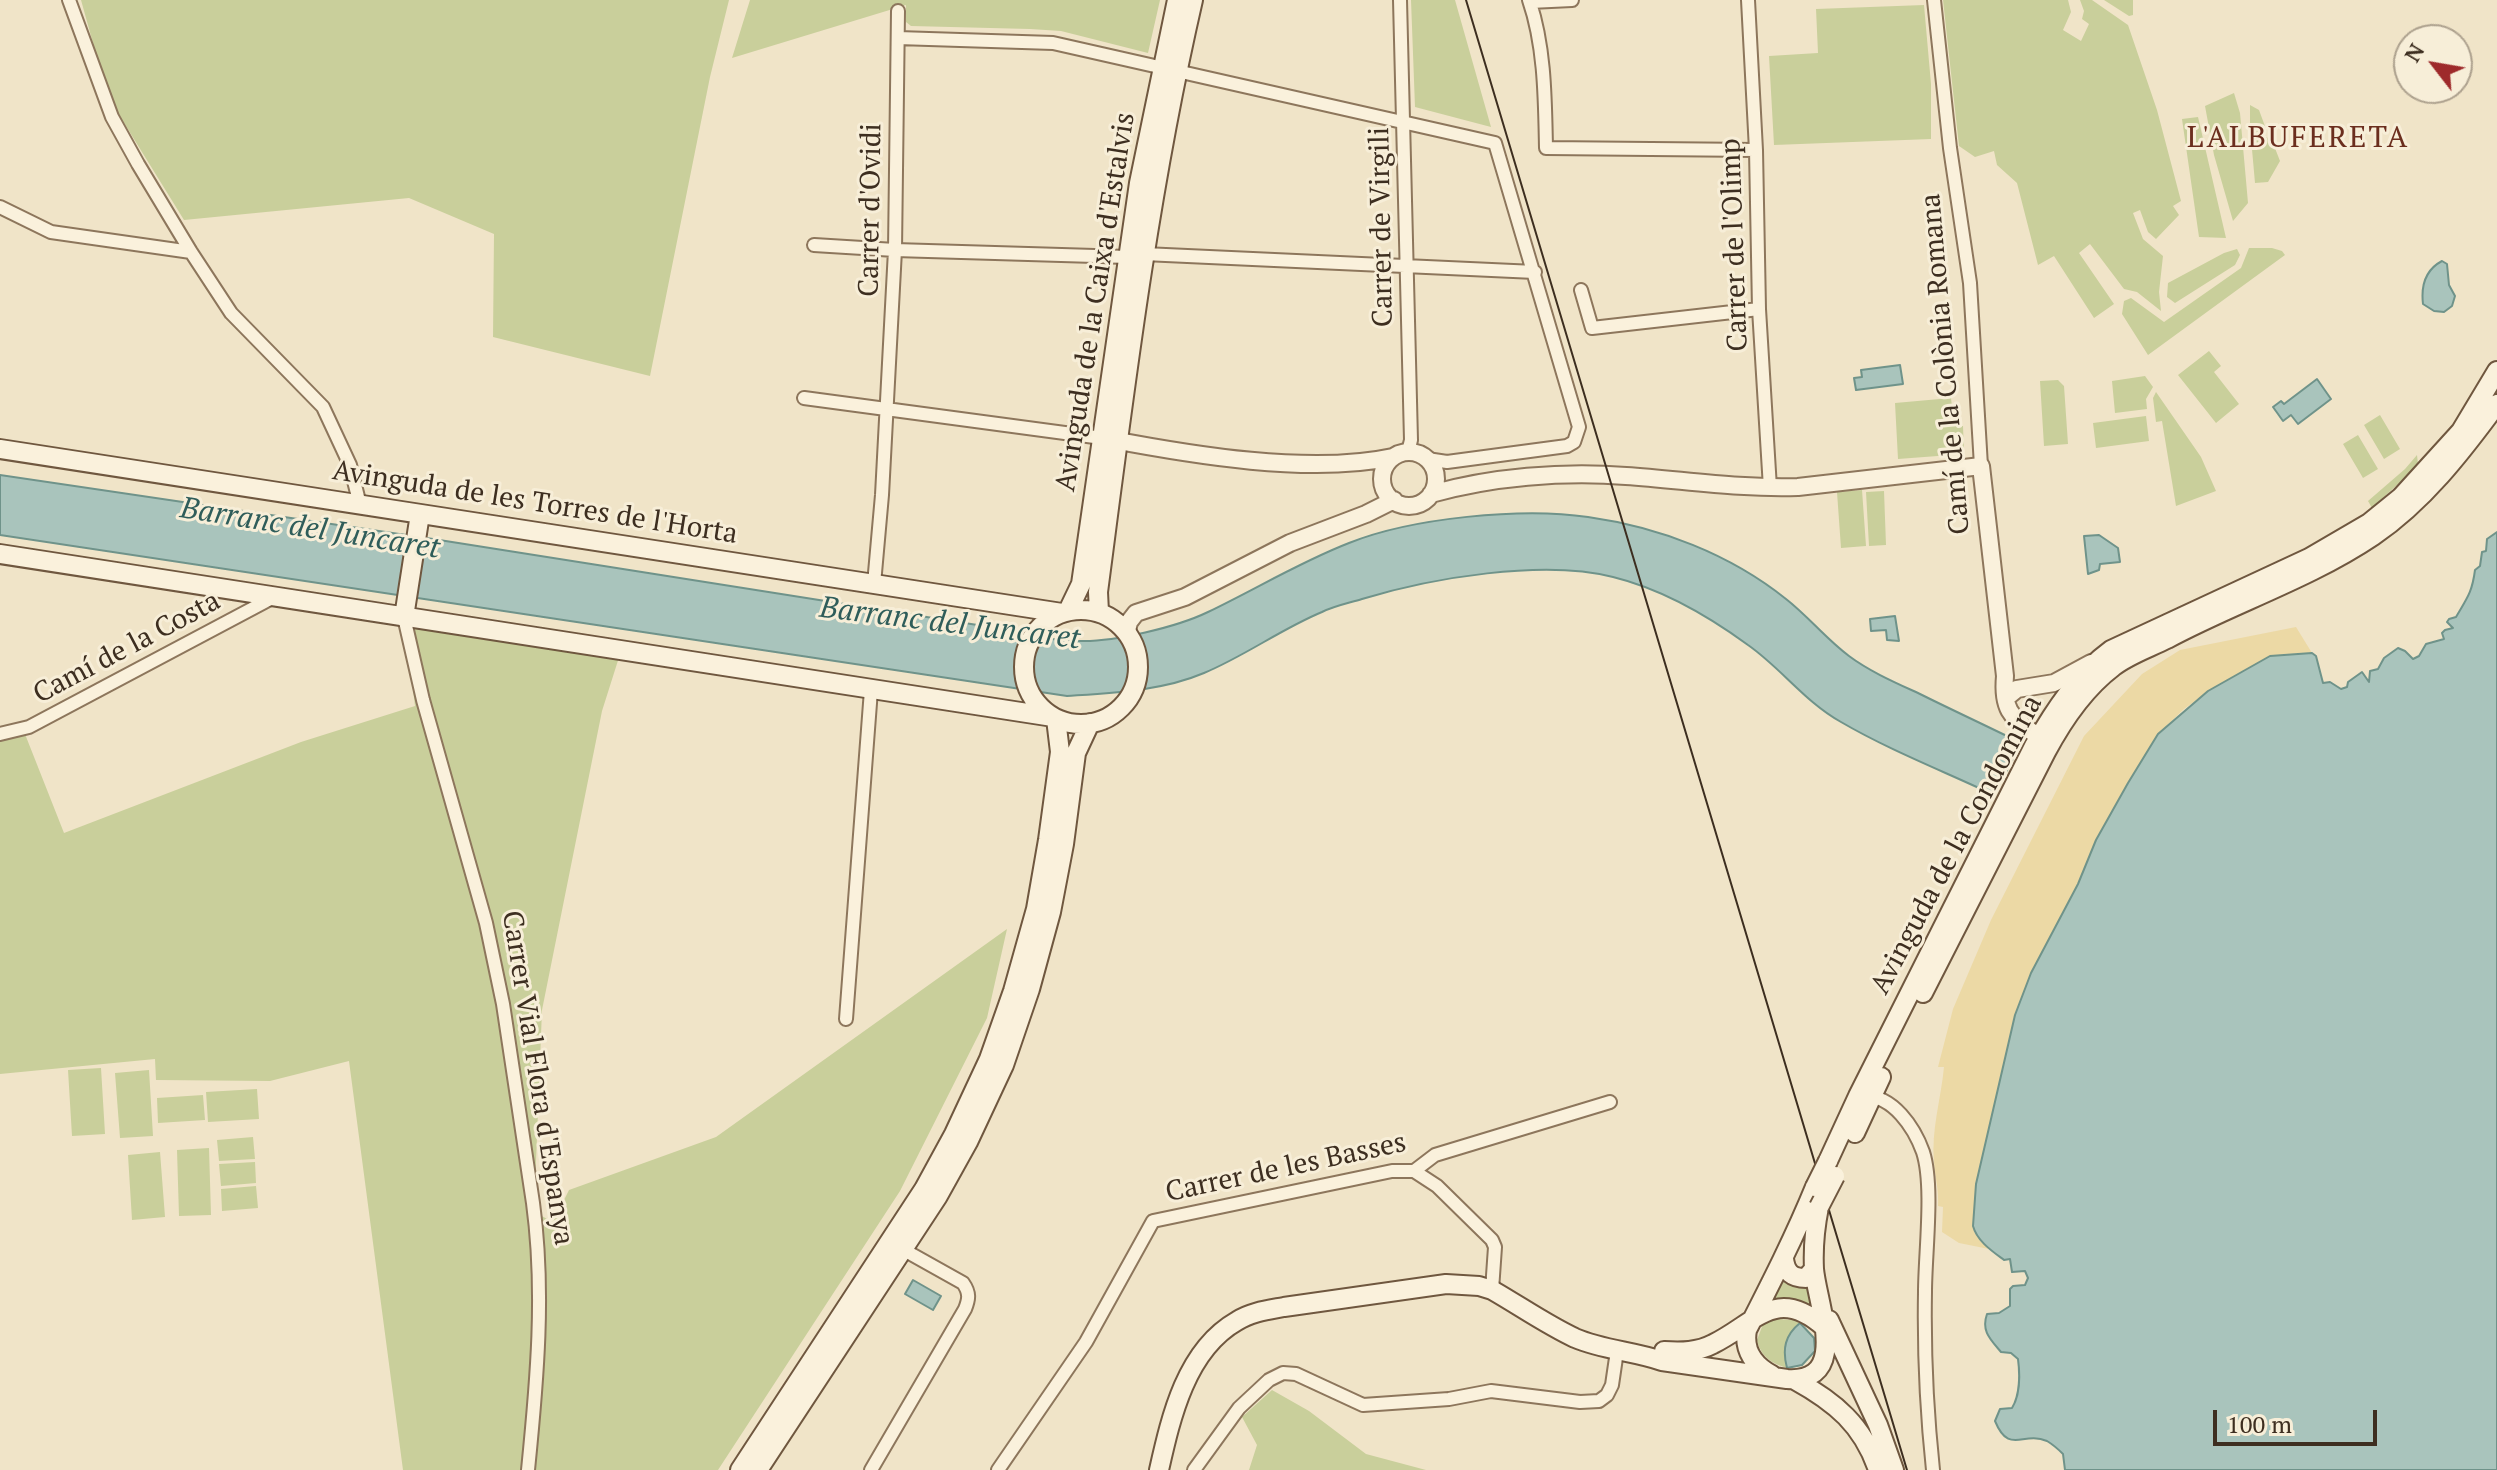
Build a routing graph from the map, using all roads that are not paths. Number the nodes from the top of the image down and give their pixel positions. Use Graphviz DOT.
graph roads {
  1 [pos="69,0"];
  2 [pos="1177,0"];
  3 [pos="1193,0"];
  4 [pos="1400,0"];
  5 [pos="1572,0"];
  6 [pos="1748,0"];
  7 [pos="1934,0"];
  8 [pos="1530,1"];
  9 [pos="898,11"];
  10 [pos="898,38"];
  11 [pos="1170,69"];
  12 [pos="1404,122"];
  13 [pos="1756,150"];
  14 [pos="0,207"];
  15 [pos="814,245"];
  16 [pos="895,250"];
  17 [pos="191,252"];
  18 [pos="1136,255"];
  19 [pos="1408,265"];
  20 [pos="1535,272"];
  21 [pos="1581,290"];
  22 [pos="1759,309"];
  23 [pos="2497,371"];
  24 [pos="804,398"];
  25 [pos="2497,404"];
  26 [pos="887,409"];
  27 [pos="1110,440"];
  28 [pos="0,449"];
  29 [pos="1401,454"];
  30 [pos="1432,466"];
  31 [pos="1981,466"];
  32 [pos="1469,484"];
  33 [pos="1770,488"];
  34 [pos="1431,494"];
  35 [pos="1394,500"];
  36 [pos="360,505"];
  37 [pos="420,514"];
  38 [pos="0,554"];
  39 [pos="874,584"];
  40 [pos="274,597"];
  41 [pos="406,608"];
  42 [pos="1065,612"];
  43 [pos="1099,612"];
  44 [pos="1127,631"];
  45 [pos="2100,658"];
  46 [pos="871,690"];
  47 [pos="2012,694"];
  48 [pos="1055,718"];
  49 [pos="1090,723"];
  50 [pos="0,734"];
  51 [pos="2044,742"];
  52 [pos="846,1019"];
  53 [pos="1865,1096"];
  54 [pos="1610,1102"];
  55 [pos="1832,1168"];
  56 [pos="1414,1171"];
  57 [pos="904,1250"];
  58 [pos="1784,1259"];
  59 [pos="1814,1269"];
  60 [pos="1766,1289"];
  61 [pos="1492,1290"];
  62 [pos="1819,1300"];
  63 [pos="1753,1319"];
  64 [pos="1825,1330"];
  65 [pos="1722,1339"];
  66 [pos="1617,1351"];
  67 [pos="1644,1354"];
  68 [pos="1845,1354"];
  69 [pos="1775,1377"];
  70 [pos="1795,1380"];
  71 [pos="528,1470"];
  72 [pos="740,1470"];
  73 [pos="758,1470"];
  74 [pos="871,1470"];
  75 [pos="998,1470"];
  76 [pos="1159,1470"];
  77 [pos="1194,1470"];
  78 [pos="1878,1470"];
  79 [pos="1894,1470"];
  80 [pos="1933,1470"];
  1 -- 17 [label="street"];
  2 -- 11 [label="main road, Avinguda de la Caixa d'Estalvis"];
  3 -- 11 [label="main road, Avinguda de la Caixa d'Estalvis"];
  4 -- 12 [label="street, Carrer de Virgili"];
  5 -- 8 [label="street"];
  6 -- 13 [label="street, Carrer de l'Olimp"];
  7 -- 31 [label="street, Camí de la Colònia Romana"];
  8 -- 13 [label="street"];
  9 -- 10 [label="street, Carrer d'Ovidi"];
  10 -- 11 [label="street"];
  10 -- 16 [label="street, Carrer d'Ovidi"];
  11 -- 12 [label="street"];
  11 -- 18 [label="main road, Avinguda de la Caixa d'Estalvis"];
  12 -- 19 [label="street, Carrer de Virgili"];
  12 -- 20 [label="street"];
  13 -- 22 [label="street, Carrer de l'Olimp"];
  14 -- 17 [label="street"];
  15 -- 16 [label="street"];
  16 -- 18 [label="street"];
  16 -- 26 [label="street, Carrer d'Ovidi"];
  17 -- 36 [label="street"];
  18 -- 19 [label="street"];
  18 -- 27 [label="main road, Avinguda de la Caixa d'Estalvis"];
  19 -- 20 [label="street"];
  19 -- 29 [label="street, Carrer de Virgili"];
  20 -- 30 [label="street"];
  21 -- 22 [label="street"];
  22 -- 33 [label="street, Carrer de l'Olimp"];
  23 -- 45 [label="main road, Avinguda de la Condomina"];
  24 -- 26 [label="street"];
  25 -- 51 [label="main road, Avinguda de la Condomina"];
  26 -- 27 [label="street"];
  26 -- 39 [label="street"];
  27 -- 29 [label="street"];
  27 -- 42 [label="main road, Avinguda de la Caixa d'Estalvis"];
  27 -- 43 [label="main road, Avinguda de la Caixa d'Estalvis"];
  28 -- 36 [label="main road, Avinguda de les Torres de l'Horta"];
  29 -- 30 [label="street"];
  29 -- 35 [label="street"];
  30 -- 32 [label="street"];
  30 -- 34 [label="street"];
  31 -- 33 [label="street"];
  31 -- 47 [label="street, Camí de la Colònia Romana"];
  32 -- 33 [label="street"];
  32 -- 34 [label="street"];
  34 -- 35 [label="street"];
  35 -- 44 [label="street"];
  36 -- 37 [label="main road, Avinguda de les Torres de l'Horta"];
  37 -- 39 [label="main road, Avinguda de les Torres de l'Horta"];
  37 -- 41 [label="main road, Carrer Vial Flora d'Espanya"];
  38 -- 40 [label="main road"];
  39 -- 42 [label="main road, Avinguda de les Torres de l'Horta"];
  40 -- 41 [label="main road"];
  40 -- 50 [label="street, Camí de la Costa"];
  41 -- 46 [label="main road"];
  41 -- 71 [label="street, Carrer Vial Flora d'Espanya"];
  42 -- 43 [label="main road"];
  42 -- 48 [label="main road"];
  43 -- 44 [label="main road"];
  44 -- 49 [label="main road"];
  45 -- 47 [label="street"];
  45 -- 51 [label="main road, Avinguda de la Condomina"];
  46 -- 48 [label="main road"];
  46 -- 52 [label="street"];
  47 -- 51 [label="street"];
  48 -- 49 [label="main road"];
  48 -- 72 [label="main road"];
  49 -- 57 [label="main road"];
  51 -- 53 [label="main road, Avinguda de la Condomina"];
  53 -- 55 [label="main road, Avinguda de la Condomina"];
  53 -- 80 [label="street"];
  54 -- 56 [label="street, Carrer de les Basses"];
  55 -- 58 [label="main road, Avinguda de la Condomina, bridge"];
  55 -- 59 [label="main road, Avinguda de la Condomina, bridge"];
  56 -- 61 [label="street"];
  56 -- 75 [label="street, Carrer de les Basses"];
  57 -- 73 [label="main road"];
  57 -- 74 [label="street"];
  58 -- 59 [label="main road"];
  58 -- 60 [label="main road, Avinguda de la Condomina"];
  59 -- 62 [label="main road, Avinguda de la Condomina"];
  60 -- 63 [label="main road, Avinguda de la Condomina"];
  60 -- 65 [label="main road, Avinguda de la Condomina"];
  61 -- 66 [label="main road"];
  61 -- 76 [label="main road"];
  62 -- 64 [label="main road, Avinguda de la Condomina"];
  62 -- 68 [label="main road"];
  63 -- 64 [label="main road"];
  63 -- 65 [label="main road"];
  63 -- 69 [label="main road"];
  64 -- 68 [label="main road"];
  64 -- 70 [label="main road"];
  65 -- 67 [label="main road"];
  66 -- 67 [label="main road"];
  66 -- 77 [label="street"];
  67 -- 69 [label="main road"];
  68 -- 79 [label="main road"];
  69 -- 70 [label="main road"];
  70 -- 78 [label="main road"];
}
